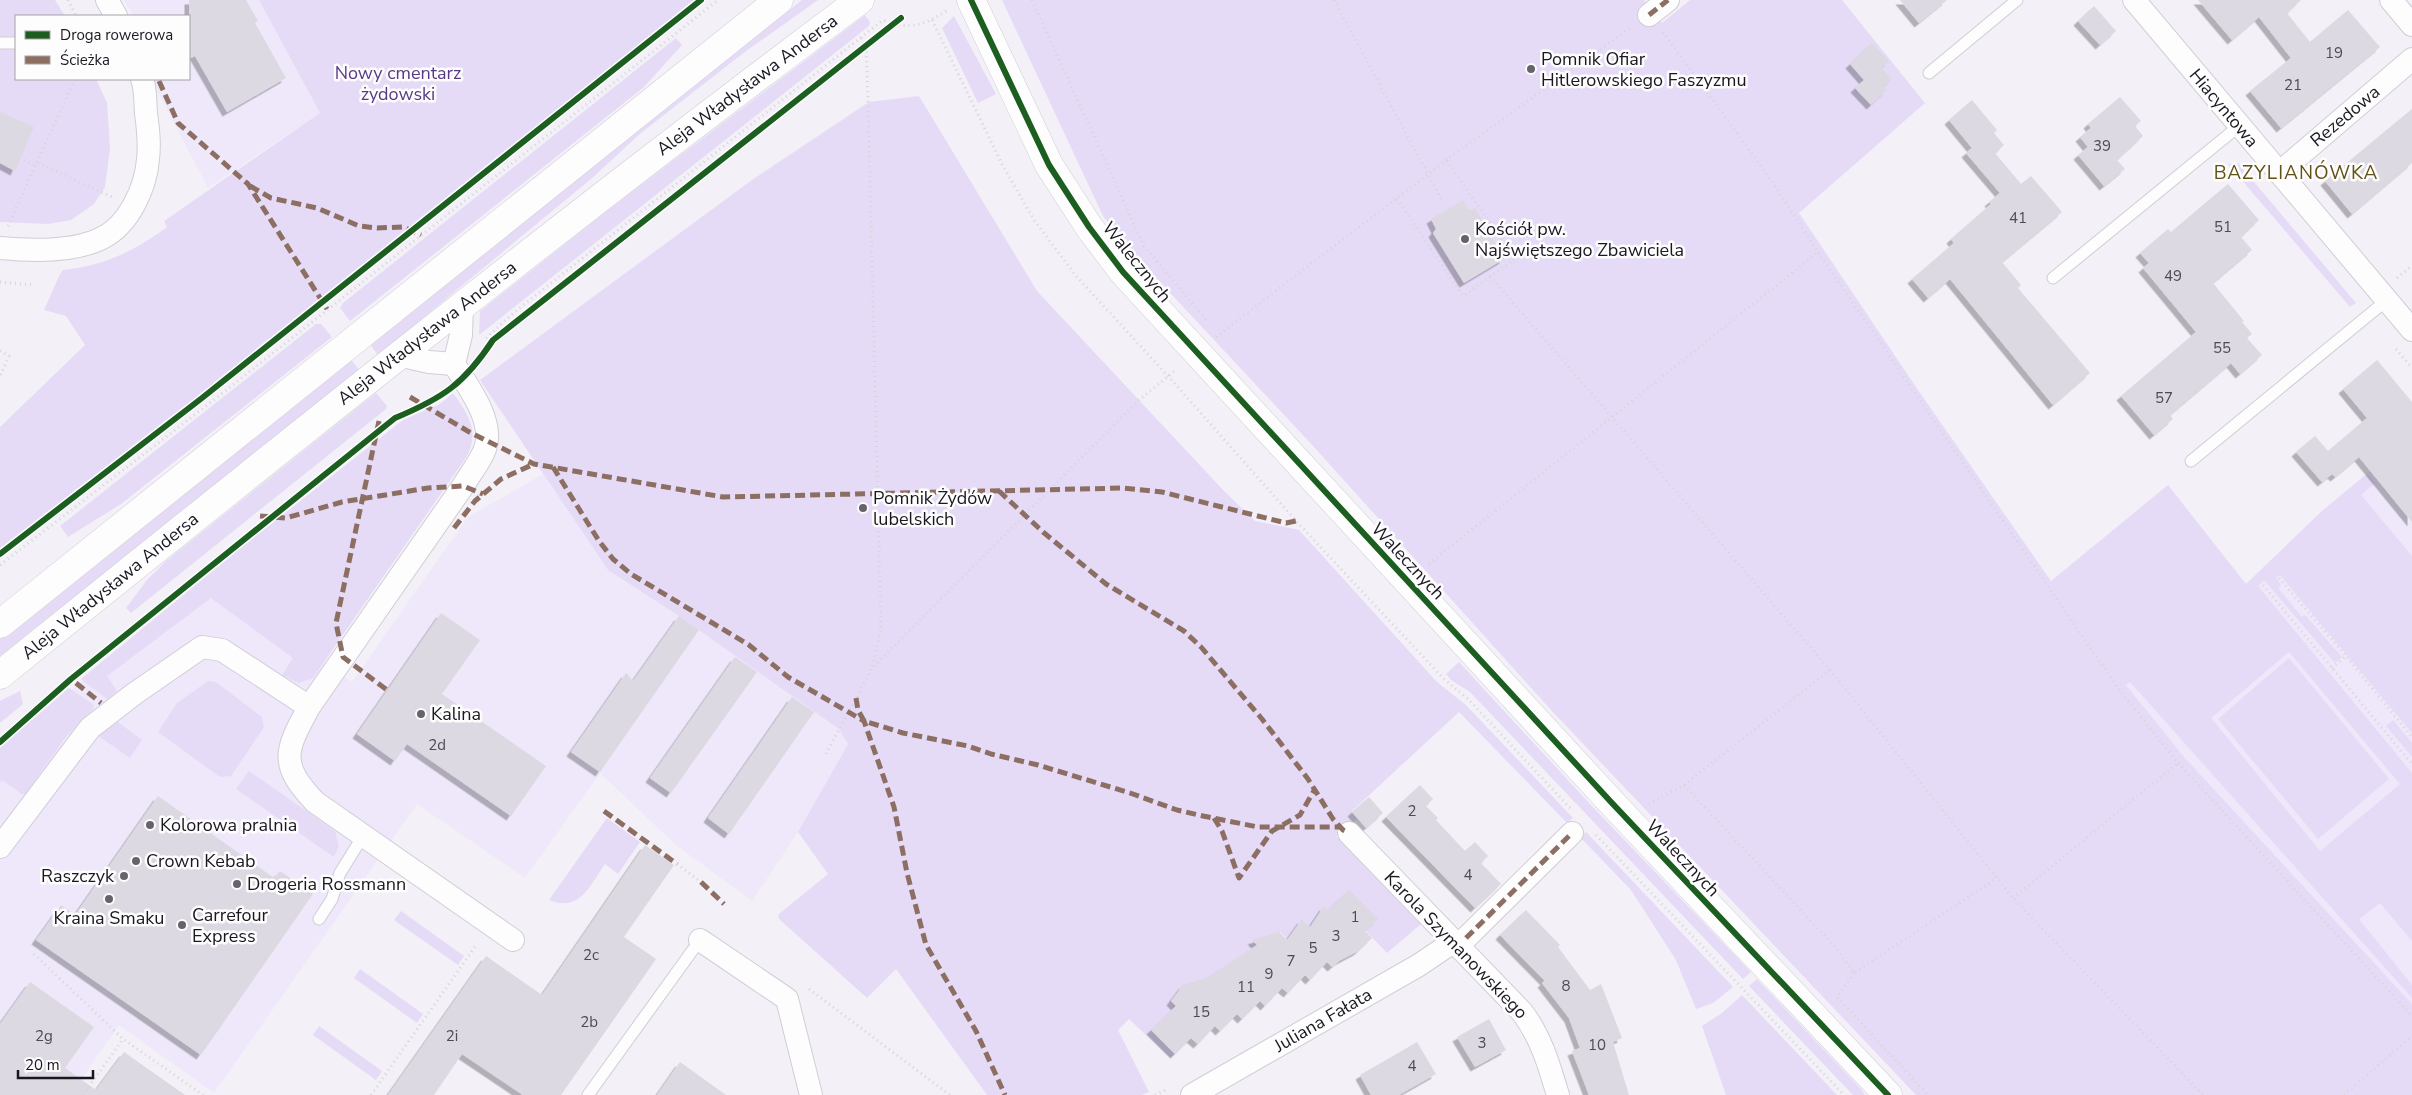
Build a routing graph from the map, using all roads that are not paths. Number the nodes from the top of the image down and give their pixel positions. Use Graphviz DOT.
graph roads {
  1 [pos="107,0"];
  2 [pos="779,0"];
  3 [pos="860,0"];
  4 [pos="1668,0"];
  5 [pos="2017,0"];
  6 [pos="2134,0"];
  7 [pos="2391,0"];
  8 [pos="961,4"];
  9 [pos="115,15"];
  10 [pos="1650,15"];
  11 [pos="2412,24"];
  12 [pos="0,43"];
  13 [pos="15,43"];
  14 [pos="2412,60"];
  15 [pos="1929,73"];
  16 [pos="142,80"];
  17 [pos="2239,126"];
  18 [pos="2279,173"];
  19 [pos="4,238"];
  20 [pos="2053,278"];
  21 [pos="2387,300"];
  22 [pos="462,306"];
  23 [pos="2412,330"];
  24 [pos="398,355"];
  25 [pos="454,364"];
  26 [pos="2192,461"];
  27 [pos="0,624"];
  28 [pos="0,675"];
  29 [pos="310,707"];
  30 [pos="1579,825"];
  31 [pos="1349,833"];
  32 [pos="363,836"];
  33 [pos="0,847"];
  34 [pos="319,919"];
  35 [pos="513,940"];
  36 [pos="700,940"];
  37 [pos="1459,940"];
  38 [pos="588,1095"];
  39 [pos="811,1095"];
  40 [pos="1192,1095"];
  41 [pos="1558,1095"];
  42 [pos="1888,1095"];
  1 -- 9 [label="street"];
  2 -- 27 [label="main road"];
  3 -- 22 [label="main road, Aleja Władysława Andersa"];
  4 -- 10 [label="street"];
  5 -- 15 [label="lane"];
  6 -- 17 [label="street, Hiacyntowa"];
  7 -- 11 [label="street"];
  8 -- 42 [label="main road, Walecznych"];
  12 -- 13 [label="lane"];
  14 -- 18 [label="street, Rezedowa"];
  16 -- 19 [label="street"];
  17 -- 18 [label="street, Hiacyntowa"];
  17 -- 20 [label="lane"];
  18 -- 21 [label="street, Hiacyntowa"];
  21 -- 23 [label="street, Hiacyntowa"];
  21 -- 26 [label="lane"];
  22 -- 24 [label="main road, Aleja Władysława Andersa"];
  22 -- 25 [label="street"];
  24 -- 25 [label="street"];
  24 -- 28 [label="main road, Aleja Władysława Andersa"];
  25 -- 29 [label="street"];
  29 -- 32 [label="street"];
  29 -- 33 [label="street"];
  30 -- 37 [label="street, Juliana Fałata"];
  31 -- 37 [label="street, Karola Szymanowskiego"];
  32 -- 34 [label="lane"];
  32 -- 35 [label="street"];
  36 -- 38 [label="lane"];
  36 -- 39 [label="street"];
  37 -- 40 [label="street, Juliana Fałata"];
  37 -- 41 [label="street, Karola Szymanowskiego"];
}
